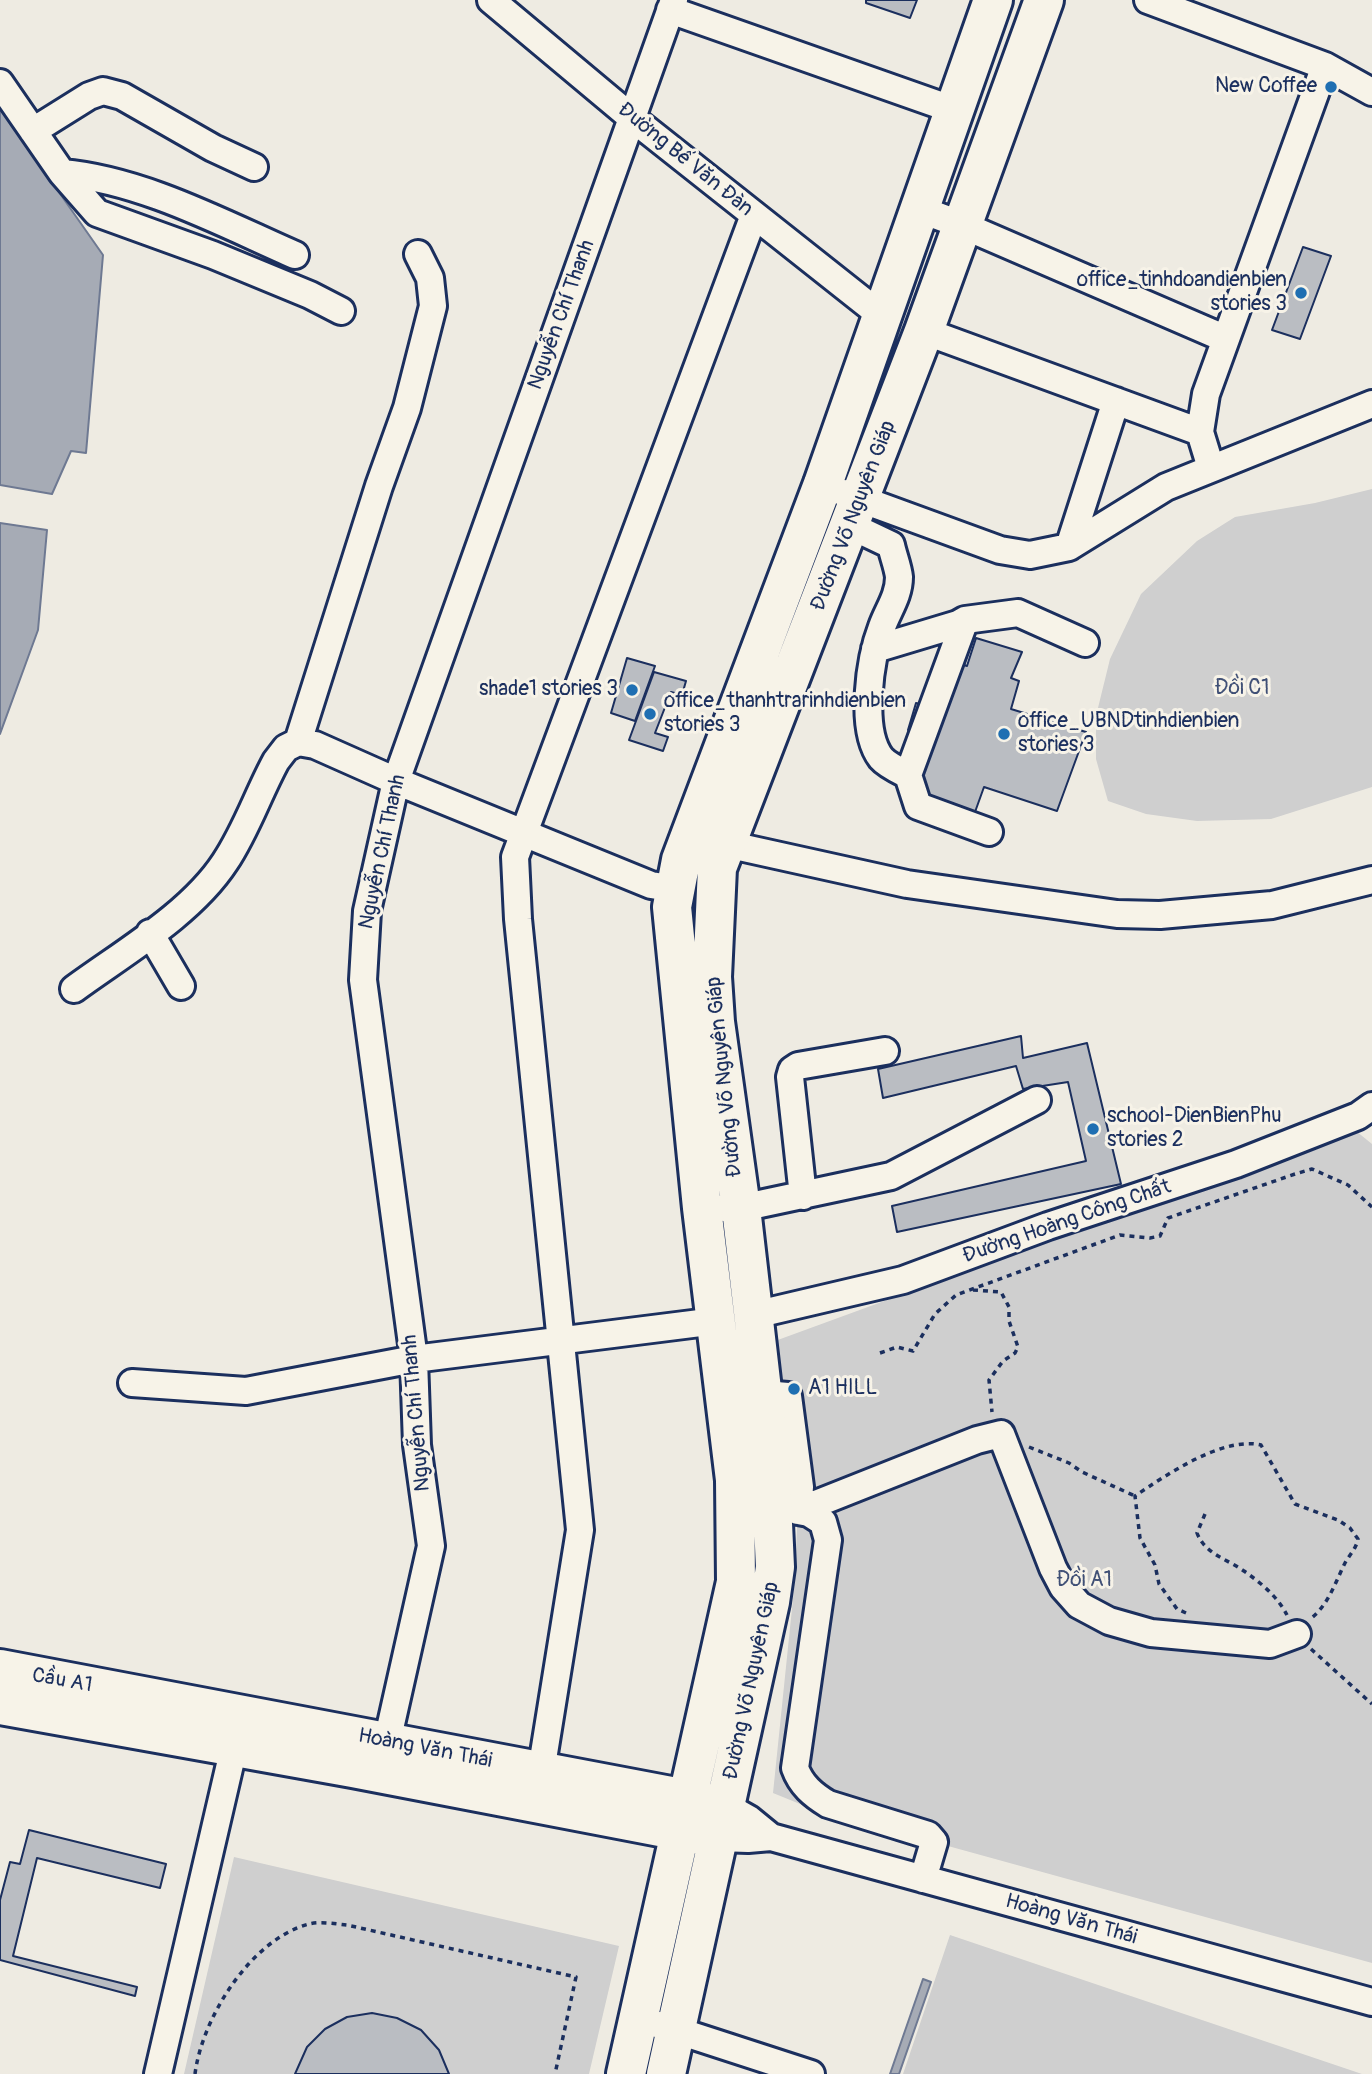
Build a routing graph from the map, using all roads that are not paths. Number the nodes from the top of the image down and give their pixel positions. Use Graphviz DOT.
graph roads {
  1 [pos="491,0"];
  2 [pos="993,0"];
  3 [pos="1044,0"];
  4 [pos="1148,0"];
  5 [pos="672,5"];
  6 [pos="1325,66"];
  7 [pos="0,83"];
  8 [pos="1372,92"];
  9 [pos="954,110"];
  10 [pos="632,118"];
  11 [pos="33,131"];
  12 [pos="254,167"];
  13 [pos="62,173"];
  14 [pos="919,209"];
  15 [pos="754,215"];
  16 [pos="962,225"];
  17 [pos="418,254"];
  18 [pos="295,255"];
  19 [pos="341,311"];
  20 [pos="882,316"];
  21 [pos="924,331"];
  22 [pos="1226,338"];
  23 [pos="1115,401"];
  24 [pos="1372,404"];
  25 [pos="1200,432"];
  26 [pos="1211,468"];
  27 [pos="823,484"];
  28 [pos="855,512"];
  29 [pos="1069,547"];
  30 [pos="965,620"];
  31 [pos="764,640"];
  32 [pos="1085,643"];
  33 [pos="875,649"];
  34 [pos="801,654"];
  35 [pos="298,741"];
  36 [pos="908,775"];
  37 [pos="396,781"];
  38 [pos="524,832"];
  39 [pos="989,832"];
  40 [pos="726,844"];
  41 [pos="1372,880"];
  42 [pos="676,889"];
  43 [pos="150,933"];
  44 [pos="180,986"];
  45 [pos="74,989"];
  46 [pos="885,1051"];
  47 [pos="1037,1100"];
  48 [pos="1367,1117"];
  49 [pos="803,1196"];
  50 [pos="702,1208"];
  51 [pos="741,1208"];
  52 [pos="754,1315"];
  53 [pos="716,1321"];
  54 [pos="562,1341"];
  55 [pos="414,1359"];
  56 [pos="132,1383"];
  57 [pos="763,1394"];
  58 [pos="798,1511"];
  59 [pos="1297,1634"];
  60 [pos="0,1669"];
  61 [pos="0,1706"];
  62 [pos="123,1710"];
  63 [pos="387,1742"];
  64 [pos="234,1747"];
  65 [pos="353,1768"];
  66 [pos="541,1772"];
  67 [pos="411,1780"];
  68 [pos="684,1815"];
  69 [pos="722,1822"];
  70 [pos="923,1879"];
  71 [pos="1372,2002"];
  72 [pos="639,2018"];
  73 [pos="676,2029"];
  74 [pos="158,2074"];
  75 [pos="626,2074"];
  76 [pos="666,2074"];
  77 [pos="811,2074"];
  1 -- 10 [label="street, Đường Bế Văn Đàn"];
  2 -- 9 [label="highway, Đường Võ Nguyên Giáp"];
  3 -- 16 [label="highway, Đường Võ Nguyên Giáp"];
  4 -- 6 [label="street"];
  5 -- 9 [label="street"];
  5 -- 10 [label="street, Nguyễn Chí Thanh"];
  6 -- 8 [label="street"];
  6 -- 22 [label="street"];
  7 -- 11 [label="street"];
  9 -- 14 [label="highway, Đường Võ Nguyên Giáp"];
  10 -- 15 [label="street, Đường Bế Văn Đàn"];
  10 -- 37 [label="street, Nguyễn Chí Thanh"];
  11 -- 12 [label="street"];
  11 -- 13 [label="street"];
  13 -- 18 [label="street"];
  13 -- 19 [label="street"];
  14 -- 16 [label="street"];
  14 -- 20 [label="highway, Đường Võ Nguyên Giáp"];
  15 -- 20 [label="street, Đường Bế Văn Đàn"];
  15 -- 38 [label="street"];
  16 -- 21 [label="highway, Đường Võ Nguyên Giáp"];
  16 -- 22 [label="street"];
  17 -- 35 [label="street"];
  20 -- 21 [label="highway"];
  20 -- 27 [label="highway, Đường Võ Nguyên Giáp"];
  21 -- 23 [label="street"];
  21 -- 28 [label="highway, Đường Võ Nguyên Giáp"];
  22 -- 25 [label="street"];
  23 -- 25 [label="street"];
  23 -- 29 [label="street"];
  24 -- 26 [label="street"];
  25 -- 26 [label="street"];
  26 -- 29 [label="street"];
  27 -- 28 [label="street"];
  27 -- 31 [label="highway, Đường Võ Nguyên Giáp"];
  28 -- 29 [label="street"];
  28 -- 33 [label="street"];
  28 -- 34 [label="highway, Đường Võ Nguyên Giáp"];
  30 -- 32 [label="street"];
  30 -- 33 [label="street"];
  30 -- 36 [label="street"];
  31 -- 34 [label="highway"];
  31 -- 42 [label="highway, Đường Võ Nguyên Giáp"];
  33 -- 36 [label="street"];
  34 -- 40 [label="highway, Đường Võ Nguyên Giáp"];
  35 -- 37 [label="street"];
  35 -- 43 [label="street"];
  36 -- 39 [label="street"];
  37 -- 38 [label="street"];
  37 -- 55 [label="street, Nguyễn Chí Thanh"];
  38 -- 42 [label="street"];
  38 -- 54 [label="street"];
  40 -- 41 [label="street"];
  40 -- 51 [label="highway, Đường Võ Nguyên Giáp"];
  42 -- 50 [label="highway, Đường Võ Nguyên Giáp"];
  43 -- 44 [label="street"];
  43 -- 45 [label="street"];
  46 -- 49 [label="street"];
  47 -- 49 [label="street"];
  48 -- 52 [label="street, Đường Hoàng Công Chất"];
  49 -- 51 [label="street"];
  50 -- 51 [label="street"];
  50 -- 53 [label="highway, Đường Võ Nguyên Giáp"];
  51 -- 52 [label="highway, Đường Võ Nguyên Giáp"];
  52 -- 53 [label="highway"];
  52 -- 57 [label="highway, Đường Võ Nguyên Giáp"];
  53 -- 54 [label="street"];
  53 -- 68 [label="highway, Đường Võ Nguyên Giáp"];
  54 -- 55 [label="street"];
  54 -- 66 [label="street"];
  55 -- 56 [label="street"];
  55 -- 63 [label="street, Nguyễn Chí Thanh"];
  57 -- 58 [label="street"];
  57 -- 69 [label="highway, Đường Võ Nguyên Giáp"];
  58 -- 59 [label="street"];
  58 -- 70 [label="street"];
  60 -- 62 [label="highway, Cầu A1"];
  61 -- 62 [label="highway, Cầu A1"];
  62 -- 63 [label="highway, Hoàng Văn Thái"];
  62 -- 64 [label="highway, Hoàng Văn Thái"];
  63 -- 65 [label="highway"];
  63 -- 66 [label="highway, Hoàng Văn Thái"];
  63 -- 67 [label="highway"];
  64 -- 65 [label="highway, Hoàng Văn Thái"];
  64 -- 74 [label="street"];
  65 -- 67 [label="highway, Hoàng Văn Thái"];
  66 -- 68 [label="highway, Hoàng Văn Thái"];
  67 -- 68 [label="highway, Hoàng Văn Thái"];
  68 -- 69 [label="highway, Hoàng Văn Thái"];
  68 -- 72 [label="highway, Đường Võ Nguyên Giáp"];
  69 -- 70 [label="street, Hoàng Văn Thái"];
  69 -- 73 [label="highway, Đường Võ Nguyên Giáp"];
  70 -- 71 [label="street, Hoàng Văn Thái"];
  72 -- 73 [label="street"];
  72 -- 75 [label="highway, Đường Võ Nguyên Giáp"];
  73 -- 76 [label="highway, Đường Võ Nguyên Giáp"];
  73 -- 77 [label="street"];
}
